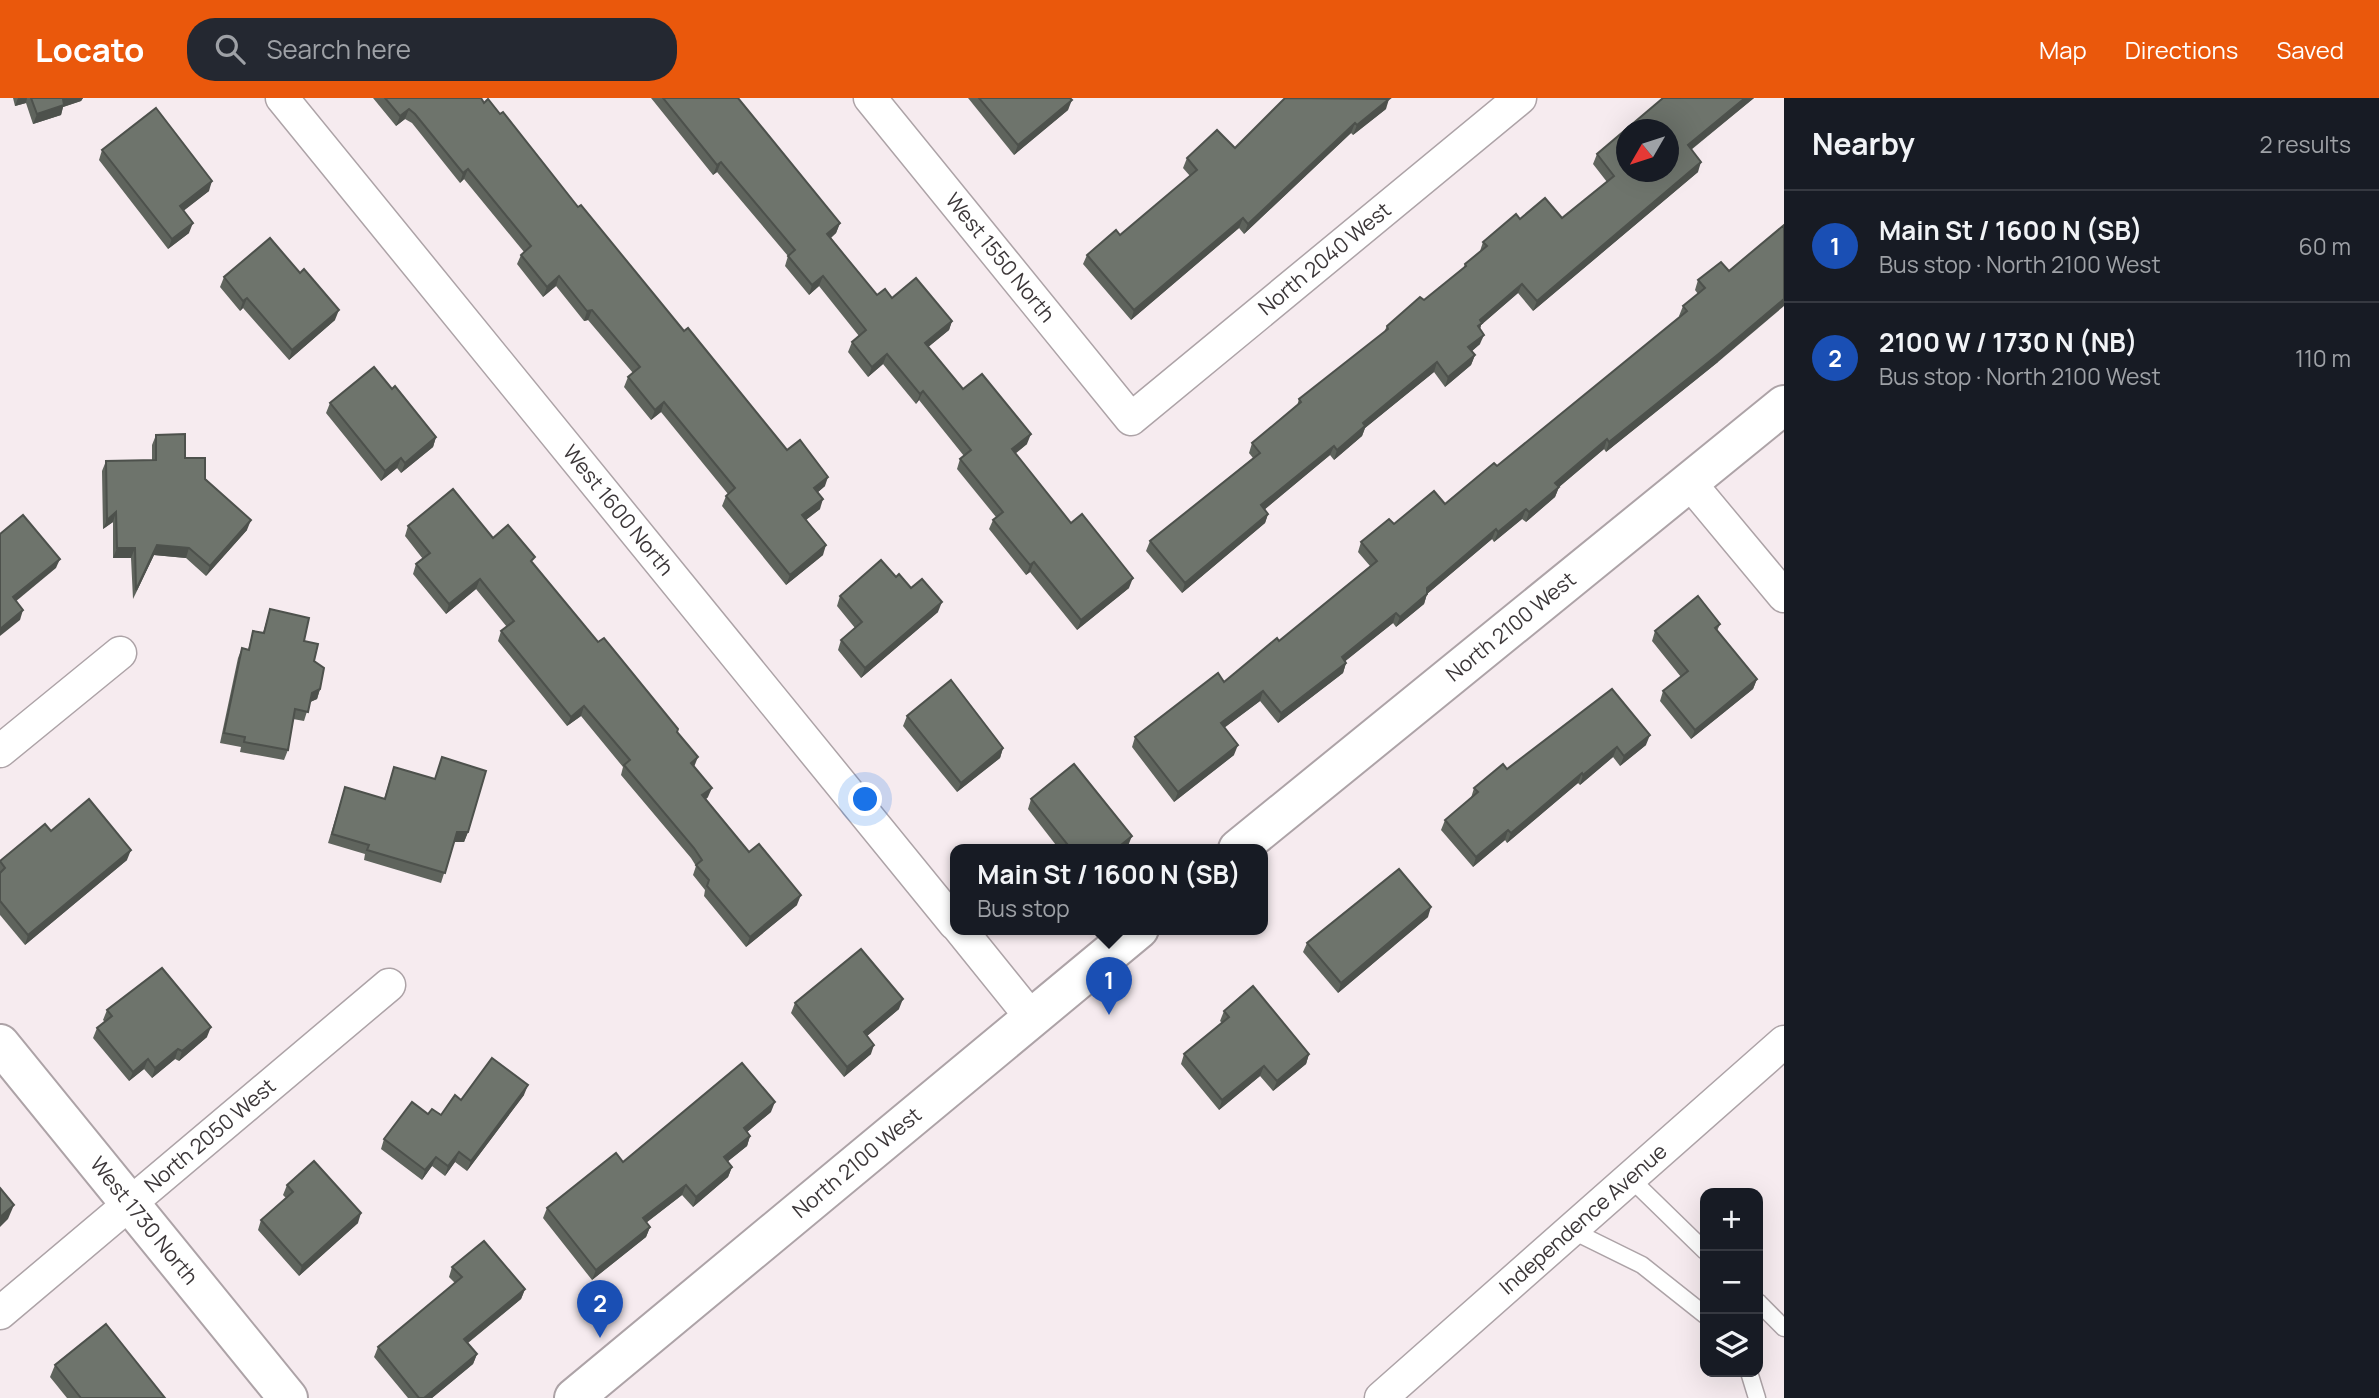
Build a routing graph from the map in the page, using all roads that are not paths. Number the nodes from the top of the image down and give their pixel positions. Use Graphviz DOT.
graph roads {
  1 [pos="282,98"];
  2 [pos="870,98"];
  3 [pos="1520,98"];
  4 [pos="1784,405"];
  5 [pos="1131,419"];
  6 [pos="1689,482"];
  7 [pos="1784,596"];
  8 [pos="120,653"];
  9 [pos="0,751"];
  10 [pos="1244,844"];
  11 [pos="950,917"];
  12 [pos="965,935"];
  13 [pos="1132,935"];
  14 [pos="389,985"];
  15 [pos="1031,1017"];
  16 [pos="1784,1042"];
  17 [pos="0,1044"];
  18 [pos="1630,1178"];
  19 [pos="131,1205"];
  20 [pos="1571,1230"];
  21 [pos="1700,1246"];
  22 [pos="1763,1307"];
  23 [pos="0,1313"];
  24 [pos="1704,1314"];
  25 [pos="1784,1328"];
  26 [pos="1751,1377"];
  27 [pos="288,1398"];
  28 [pos="574,1398"];
  29 [pos="1381,1398"];
  30 [pos="1757,1398"];
  1 -- 11 [label="street, West 1600 North"];
  2 -- 5 [label="street, West 1550 North"];
  3 -- 5 [label="street, North 2040 West"];
  4 -- 6 [label="street, North 2100 West"];
  6 -- 7 [label="street"];
  6 -- 10 [label="street, North 2100 West"];
  8 -- 9 [label="street"];
  12 -- 15 [label="street"];
  13 -- 15 [label="street, North 2100 West"];
  14 -- 19 [label="street, North 2050 West"];
  15 -- 28 [label="street, North 2100 West"];
  16 -- 18 [label="street, Independence Avenue"];
  17 -- 19 [label="street, West 1730 North"];
  18 -- 20 [label="street, Independence Avenue"];
  18 -- 21 [label="lane"];
  19 -- 23 [label="street, North 2050 West"];
  19 -- 27 [label="street, West 1730 North"];
  20 -- 24 [label="lane"];
  20 -- 29 [label="street, Independence Avenue"];
  22 -- 25 [label="lane"];
  26 -- 30 [label="lane"];
}
